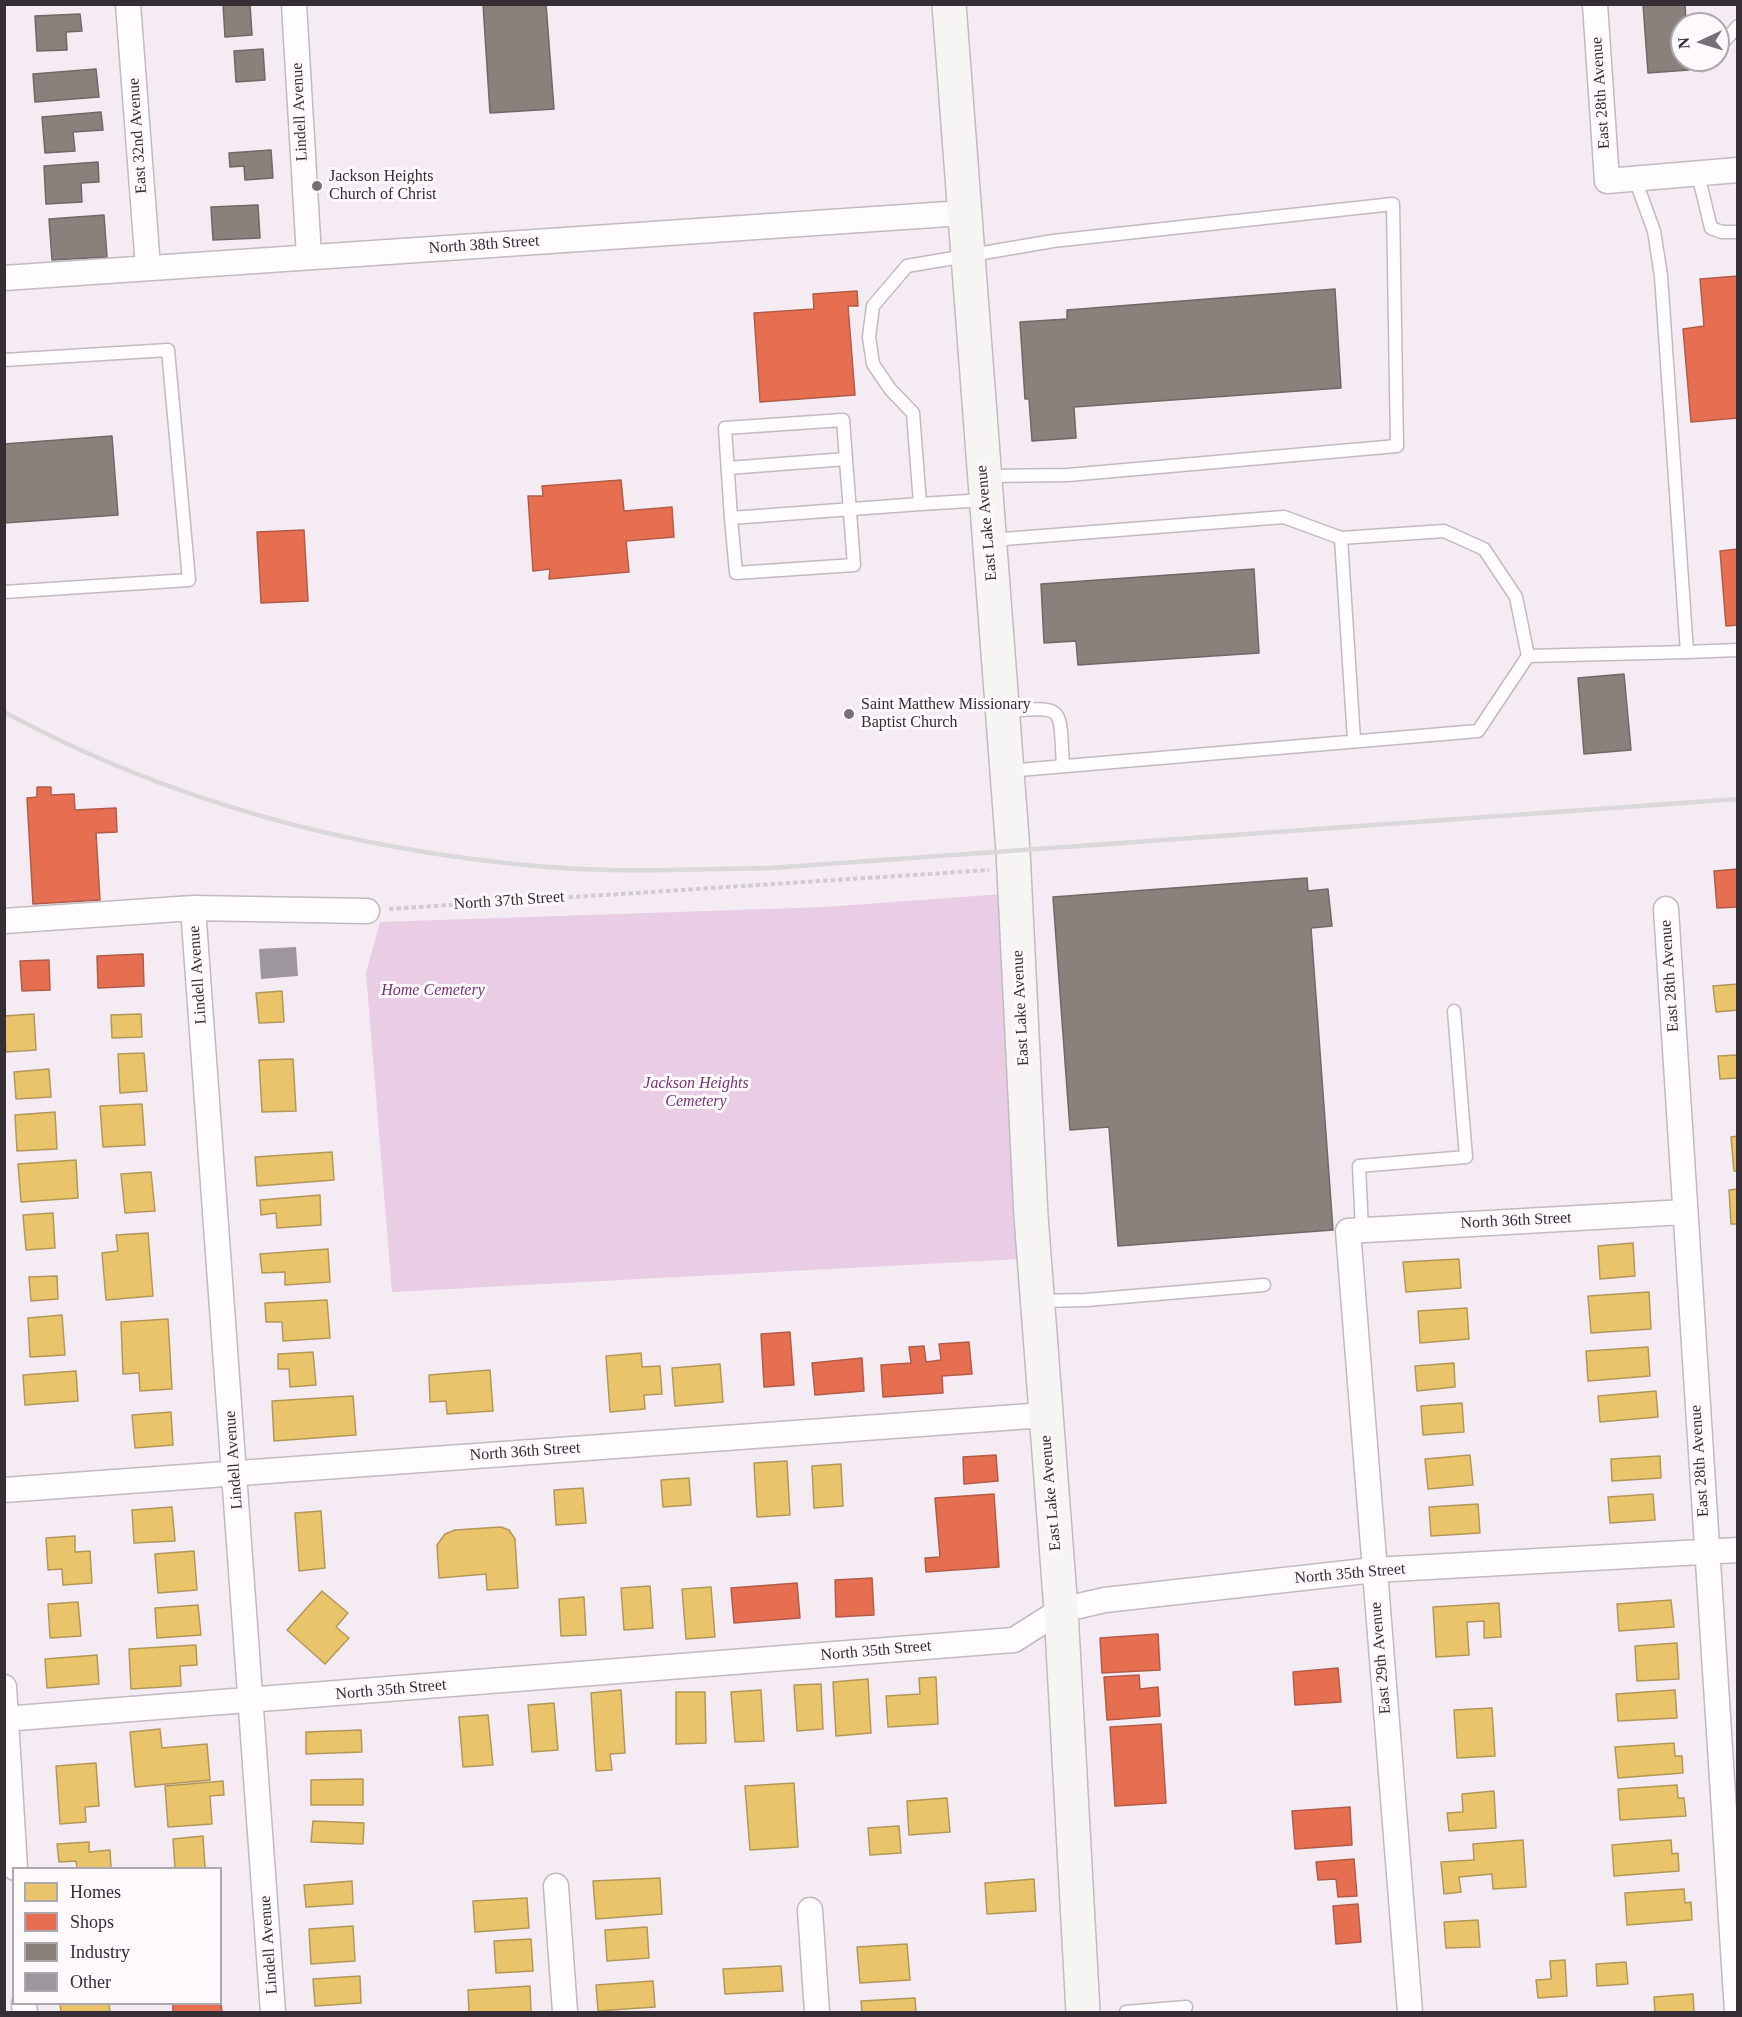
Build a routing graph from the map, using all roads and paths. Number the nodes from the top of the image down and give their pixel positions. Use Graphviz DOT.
graph roads {
  1 [pos="128,4"];
  2 [pos="294,4"];
  3 [pos="949,4"];
  4 [pos="1595,4"];
  5 [pos="1737,170"];
  6 [pos="1698,174"];
  7 [pos="1635,179"];
  8 [pos="963,213"];
  9 [pos="1737,232"];
  10 [pos="966,255"];
  11 [pos="309,256"];
  12 [pos="148,267"];
  13 [pos="4,278"];
  14 [pos="4,360"];
  15 [pos="846,459"];
  16 [pos="728,468"];
  17 [pos="984,488"];
  18 [pos="920,504"];
  19 [pos="850,509"];
  20 [pos="731,518"];
  21 [pos="1341,538"];
  22 [pos="988,541"];
  23 [pos="4,592"];
  24 [pos="1737,650"];
  25 [pos="1687,652"];
  26 [pos="1528,656"];
  27 [pos="1002,711"];
  28 [pos="1354,740"];
  29 [pos="1063,766"];
  30 [pos="1007,771"];
  31 [pos="1014,868"];
  32 [pos="193,908"];
  33 [pos="1666,909"];
  34 [pos="368,911"];
  35 [pos="4,921"];
  36 [pos="1454,1011"];
  37 [pos="1684,1212"];
  38 [pos="1355,1230"];
  39 [pos="1264,1285"];
  40 [pos="1037,1301"];
  41 [pos="1045,1415"];
  42 [pos="235,1473"];
  43 [pos="4,1490"];
  44 [pos="1737,1550"];
  45 [pos="1706,1552"];
  46 [pos="1374,1570"];
  47 [pos="1061,1610"];
  48 [pos="4,1687"];
  49 [pos="251,1701"];
  50 [pos="5,1719"];
  51 [pos="1732,1806"];
  52 [pos="15,1867"];
  53 [pos="556,1886"];
  54 [pos="810,1910"];
  55 [pos="1186,2007"];
  56 [pos="273,2013"];
  57 [pos="565,2013"];
  58 [pos="817,2013"];
  59 [pos="1083,2013"];
  60 [pos="1126,2013"];
  61 [pos="1410,2013"];
  62 [pos="1737,2013"];
  1 -- 12 [label="street, East 32nd Avenue"];
  2 -- 11 [label="street, Lindell Avenue"];
  3 -- 8 [label="street, East Lake Avenue"];
  4 -- 7 [label="street, East 28th Avenue"];
  5 -- 6 [label="street"];
  6 -- 7 [label="street"];
  6 -- 9 [label="lane"];
  7 -- 25 [label="lane"];
  8 -- 10 [label="street, East Lake Avenue"];
  8 -- 11 [label="street, North 38th Street"];
  10 -- 17 [label="street, East Lake Avenue"];
  10 -- 17 [label="lane"];
  10 -- 18 [label="lane"];
  11 -- 12 [label="street, North 38th Street"];
  12 -- 13 [label="street, North 38th Street"];
  14 -- 23 [label="lane"];
  15 -- 16 [label="lane"];
  15 -- 16 [label="lane"];
  15 -- 19 [label="lane"];
  16 -- 20 [label="lane"];
  17 -- 18 [label="lane"];
  17 -- 22 [label="street, East Lake Avenue"];
  18 -- 19 [label="lane"];
  19 -- 20 [label="lane"];
  19 -- 20 [label="lane"];
  21 -- 22 [label="lane"];
  21 -- 26 [label="lane"];
  21 -- 28 [label="lane"];
  22 -- 27 [label="street, East Lake Avenue"];
  24 -- 25 [label="lane"];
  25 -- 26 [label="lane"];
  26 -- 28 [label="lane"];
  27 -- 29 [label="lane"];
  27 -- 30 [label="street, East Lake Avenue"];
  28 -- 29 [label="lane"];
  29 -- 30 [label="lane"];
  30 -- 31 [label="street, East Lake Avenue"];
  31 -- 34 [label="path, North 37th Street"];
  31 -- 40 [label="street, East Lake Avenue"];
  32 -- 34 [label="street"];
  32 -- 35 [label="street"];
  32 -- 42 [label="street, Lindell Avenue"];
  33 -- 37 [label="street, East 28th Avenue"];
  36 -- 38 [label="lane"];
  37 -- 38 [label="street, North 36th Street"];
  37 -- 45 [label="street, East 28th Avenue"];
  38 -- 46 [label="street, East 29th Avenue"];
  39 -- 40 [label="lane"];
  40 -- 41 [label="street, East Lake Avenue"];
  41 -- 42 [label="street, North 36th Street"];
  41 -- 47 [label="street, East Lake Avenue"];
  42 -- 43 [label="street, North 36th Street"];
  42 -- 49 [label="street, Lindell Avenue"];
  44 -- 45 [label="street, North 35th Street"];
  45 -- 46 [label="street, North 35th Street"];
  45 -- 51 [label="street, East 28th Avenue"];
  46 -- 47 [label="street, North 35th Street"];
  46 -- 61 [label="street, East 29th Avenue"];
  47 -- 49 [label="street, North 35th Street"];
  47 -- 59 [label="street, East Lake Avenue"];
  48 -- 50 [label="street"];
  49 -- 50 [label="street, North 35th Street"];
  49 -- 56 [label="street, Lindell Avenue"];
  50 -- 52 [label="street"];
  51 -- 62 [label="street, East 28th Avenue"];
  53 -- 57 [label="street"];
  54 -- 58 [label="street"];
  55 -- 60 [label="lane"];
}
